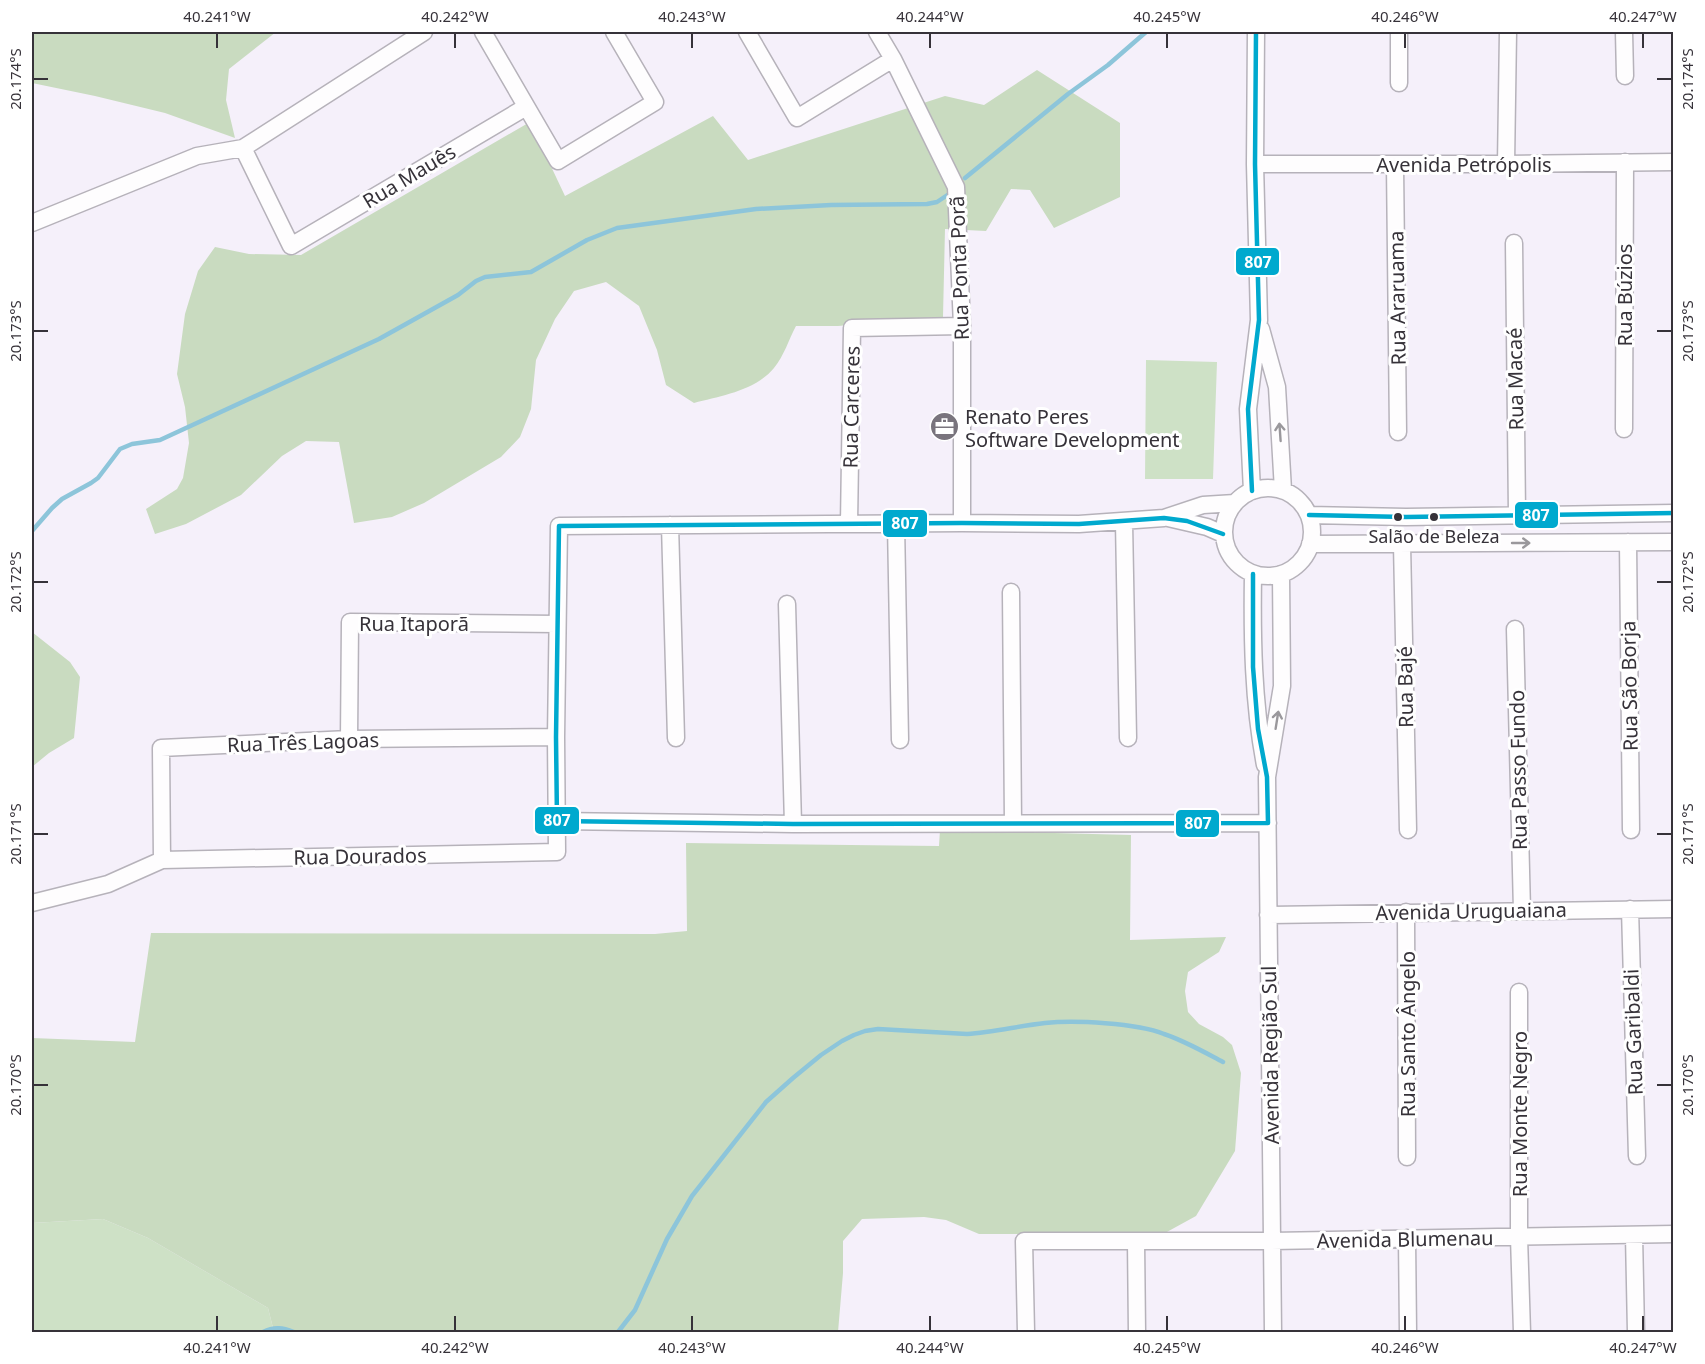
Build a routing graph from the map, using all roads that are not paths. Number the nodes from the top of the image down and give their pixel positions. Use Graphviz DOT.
graph roads {
  1 [pos="424,32"];
  2 [pos="483,32"];
  3 [pos="614,32"];
  4 [pos="747,32"];
  5 [pos="877,32"];
  6 [pos="1256,32"];
  7 [pos="1399,32"];
  8 [pos="1508,32"];
  9 [pos="1624,32"];
  10 [pos="893,59"];
  11 [pos="1624,76"];
  12 [pos="1399,83"];
  13 [pos="526,107"];
  14 [pos="243,148"];
  15 [pos="1625,162"];
  16 [pos="1674,162"];
  17 [pos="1255,164"];
  18 [pos="1506,164"];
  19 [pos="1395,165"];
  20 [pos="32,224"];
  21 [pos="1514,243"];
  22 [pos="1259,320"];
  23 [pos="962,326"];
  24 [pos="1624,429"];
  25 [pos="1398,432"];
  26 [pos="1283,490"];
  27 [pos="1252,491"];
  28 [pos="1235,502"];
  29 [pos="1674,513"];
  30 [pos="1517,514"];
  31 [pos="1309,515"];
  32 [pos="1164,518"];
  33 [pos="1124,522"];
  34 [pos="963,523"];
  35 [pos="849,524"];
  36 [pos="896,524"];
  37 [pos="670,525"];
  38 [pos="1223,534"];
  39 [pos="1628,542"];
  40 [pos="1674,542"];
  41 [pos="1402,543"];
  42 [pos="1310,544"];
  43 [pos="1253,574"];
  44 [pos="1281,574"];
  45 [pos="1011,592"];
  46 [pos="787,604"];
  47 [pos="557,624"];
  48 [pos="1515,629"];
  49 [pos="556,737"];
  50 [pos="676,738"];
  51 [pos="1128,738"];
  52 [pos="349,739"];
  53 [pos="900,740"];
  54 [pos="1267,777"];
  55 [pos="557,821"];
  56 [pos="1013,823"];
  57 [pos="1268,823"];
  58 [pos="793,824"];
  59 [pos="1408,830"];
  60 [pos="1631,830"];
  61 [pos="162,860"];
  62 [pos="32,903"];
  63 [pos="1630,909"];
  64 [pos="1674,909"];
  65 [pos="1522,911"];
  66 [pos="1406,912"];
  67 [pos="1268,915"];
  68 [pos="1519,992"];
  69 [pos="1637,1156"];
  70 [pos="1407,1157"];
  71 [pos="1674,1234"];
  72 [pos="1634,1235"];
  73 [pos="1519,1237"];
  74 [pos="1407,1238"];
  75 [pos="1136,1241"];
  76 [pos="1272,1241"];
  77 [pos="1026,1332"];
  78 [pos="1137,1332"];
  79 [pos="1272,1332"];
  80 [pos="1408,1332"];
  81 [pos="1522,1332"];
  82 [pos="1636,1332"];
  1 -- 14 [label="street"];
  2 -- 13 [label="street"];
  3 -- 13 [label="street"];
  4 -- 10 [label="street"];
  5 -- 10 [label="street, Rua Ponta Porã"];
  6 -- 17 [label="street"];
  7 -- 12 [label="street"];
  8 -- 18 [label="street"];
  9 -- 11 [label="street"];
  10 -- 23 [label="street, Rua Ponta Porã"];
  13 -- 14 [label="street, Rua Mauês"];
  14 -- 20 [label="street"];
  15 -- 16 [label="street, Avenida Petrópolis"];
  15 -- 18 [label="street, Avenida Petrópolis"];
  15 -- 24 [label="street, Rua Búzios"];
  17 -- 19 [label="street, Avenida Petrópolis"];
  17 -- 22 [label="street"];
  18 -- 19 [label="street, Avenida Petrópolis"];
  19 -- 25 [label="street, Rua Araruama"];
  21 -- 30 [label="street, Rua Macaé"];
  26 -- 22 [label="street, one-way"];
  22 -- 27 [label="street"];
  23 -- 34 [label="street, Rua Ponta Porã"];
  23 -- 35 [label="street, Rua Carceres"];
  26 -- 27 [label="street"];
  26 -- 31 [label="street"];
  27 -- 28 [label="street"];
  28 -- 32 [label="street"];
  28 -- 38 [label="street"];
  29 -- 30 [label="street"];
  30 -- 31 [label="street"];
  31 -- 42 [label="street"];
  32 -- 33 [label="street"];
  32 -- 38 [label="street"];
  33 -- 34 [label="street"];
  33 -- 51 [label="street"];
  34 -- 36 [label="street"];
  35 -- 36 [label="street"];
  35 -- 37 [label="street"];
  36 -- 53 [label="street"];
  37 -- 47 [label="street"];
  37 -- 50 [label="street"];
  38 -- 43 [label="street"];
  39 -- 40 [label="street"];
  41 -- 39 [label="street, one-way"];
  39 -- 60 [label="street, Rua São Borja"];
  41 -- 42 [label="street"];
  41 -- 59 [label="street, Rua Bajé"];
  42 -- 44 [label="street"];
  43 -- 44 [label="street"];
  43 -- 54 [label="street, Avenida Região Sul"];
  54 -- 44 [label="street, Avenida Região Sul, one-way"];
  45 -- 56 [label="street"];
  46 -- 58 [label="street"];
  47 -- 49 [label="street"];
  47 -- 52 [label="street, Rua Itaporã"];
  48 -- 65 [label="street, Rua Passo Fundo"];
  49 -- 52 [label="street, Rua Três Lagoas"];
  49 -- 55 [label="street"];
  52 -- 61 [label="street, Rua Três Lagoas"];
  54 -- 57 [label="street, Avenida Região Sul"];
  55 -- 58 [label="street"];
  55 -- 61 [label="street, Rua Dourados"];
  56 -- 57 [label="street"];
  56 -- 58 [label="street"];
  57 -- 67 [label="street, Avenida Região Sul"];
  61 -- 62 [label="street"];
  63 -- 64 [label="street, Avenida Uruguaiana"];
  63 -- 65 [label="street, Avenida Uruguaiana"];
  63 -- 69 [label="street, Rua Garibaldi"];
  65 -- 66 [label="street, Avenida Uruguaiana"];
  66 -- 67 [label="street, Avenida Uruguaiana"];
  66 -- 70 [label="street, Rua Santo Ângelo"];
  67 -- 76 [label="street, Avenida Região Sul"];
  68 -- 73 [label="street, Rua Monte Negro"];
  71 -- 72 [label="street, Avenida Blumenau"];
  72 -- 73 [label="street, Avenida Blumenau"];
  72 -- 82 [label="street"];
  73 -- 74 [label="street, Avenida Blumenau"];
  73 -- 81 [label="street, Rua Monte Negro"];
  74 -- 76 [label="street, Avenida Blumenau"];
  74 -- 80 [label="street"];
  75 -- 76 [label="street, Avenida Blumenau"];
  75 -- 77 [label="street, Avenida Blumenau"];
  75 -- 78 [label="street"];
  76 -- 79 [label="street, Avenida Região Sul"];
}
